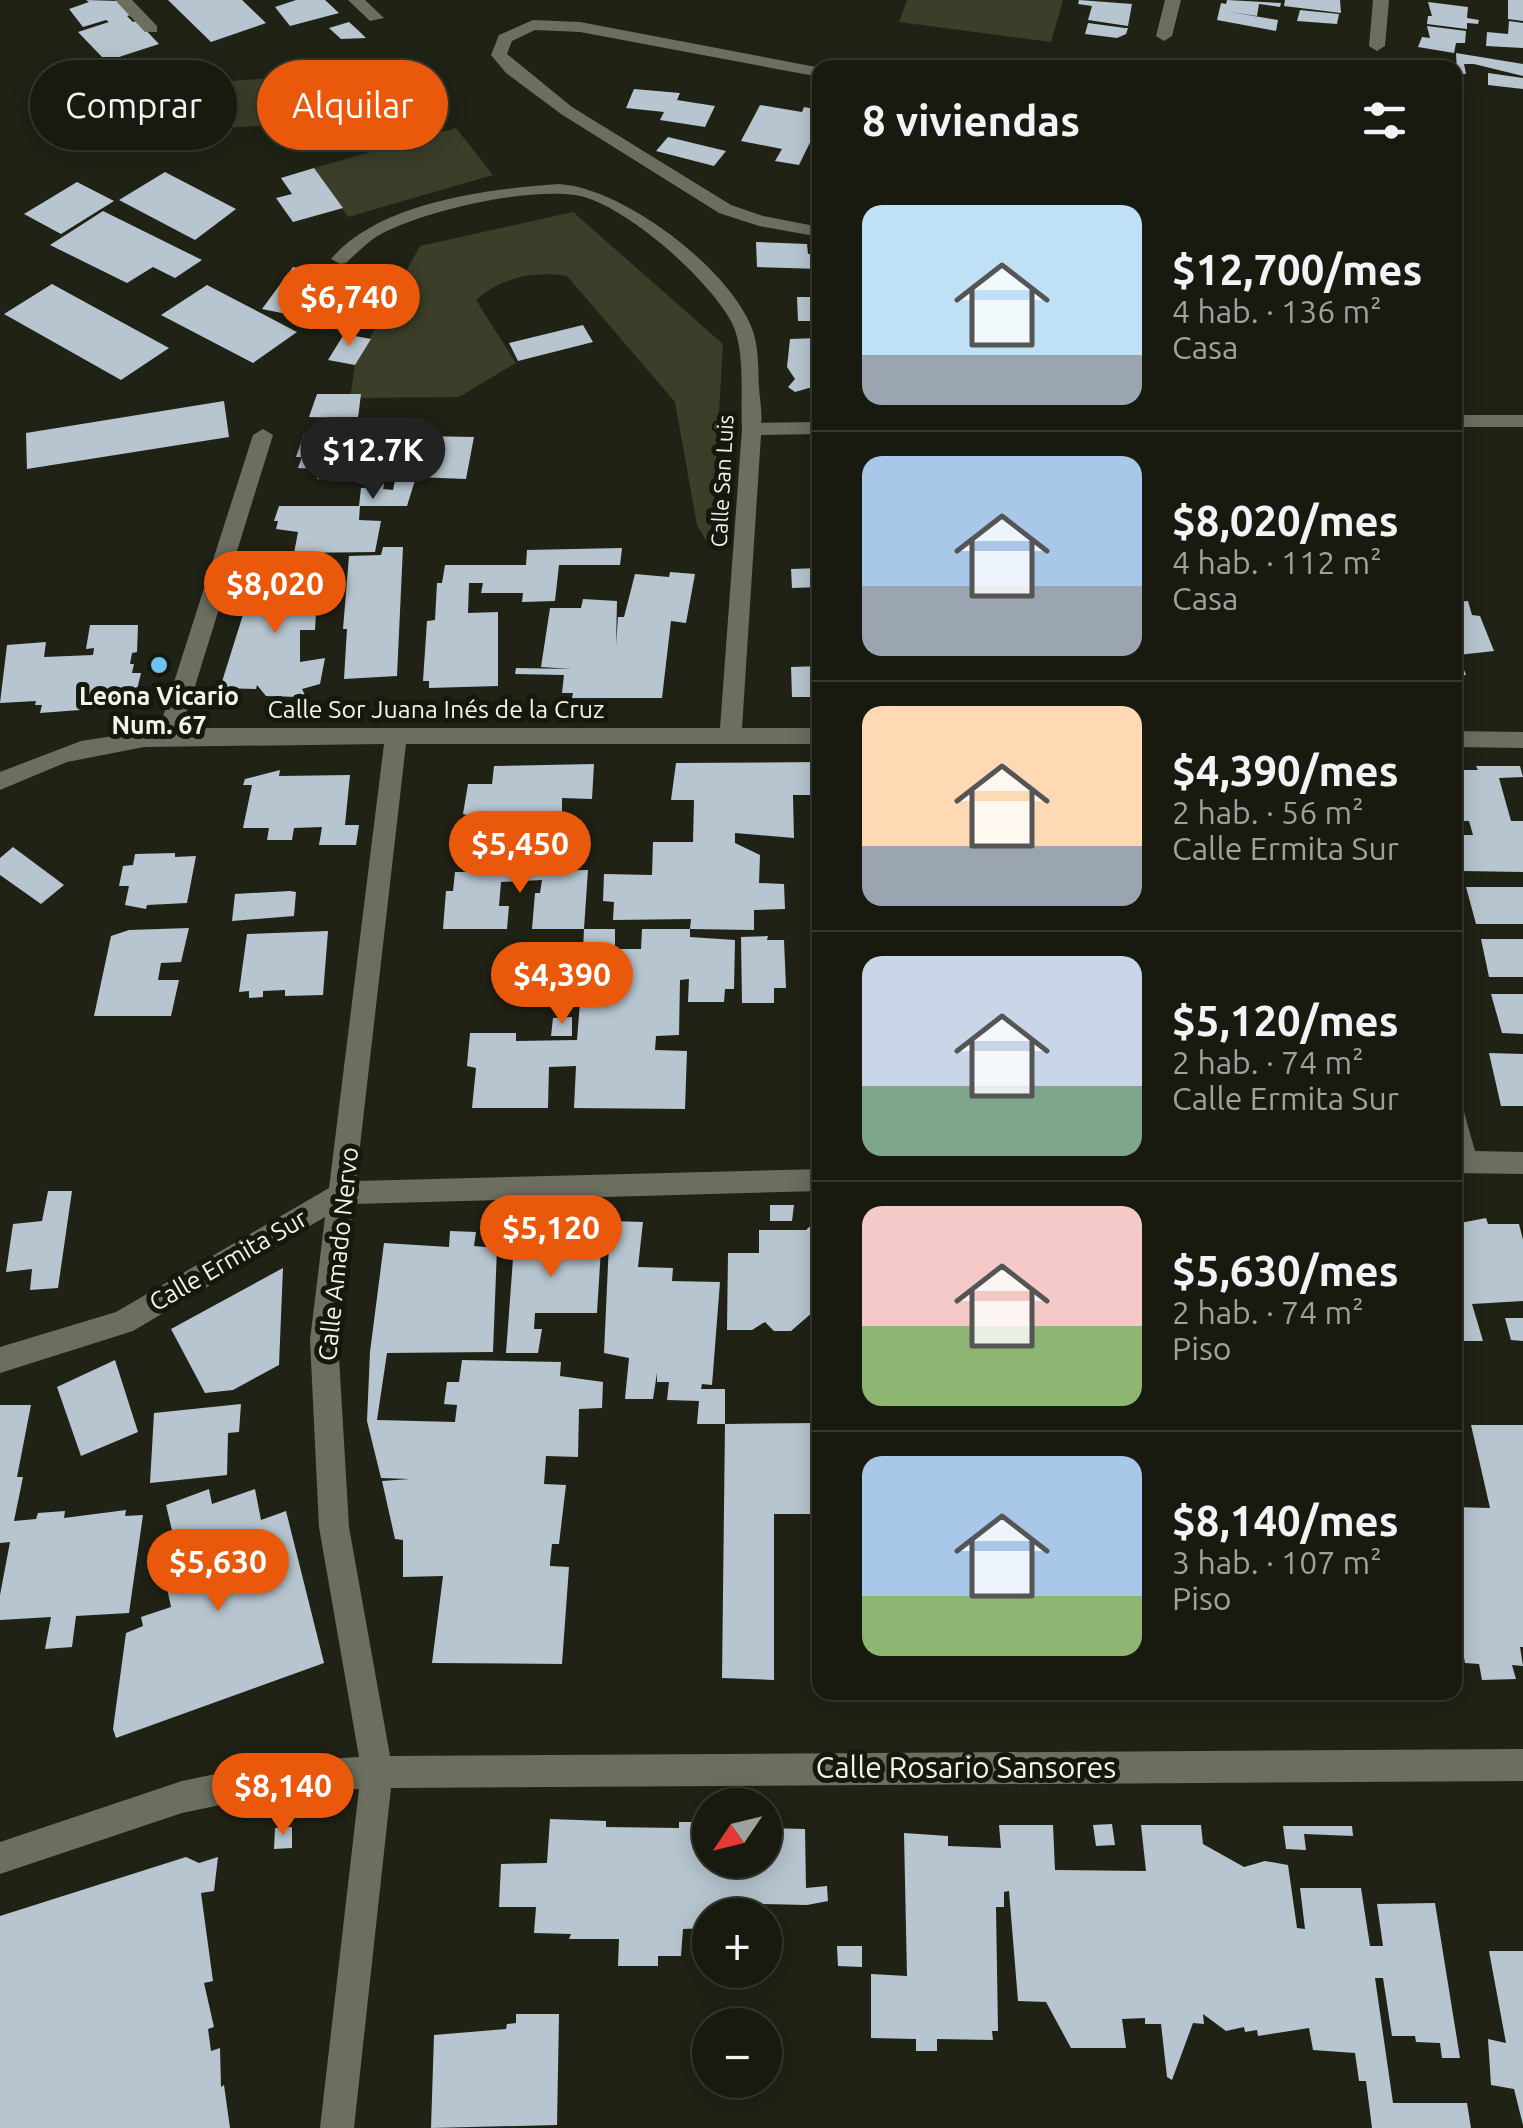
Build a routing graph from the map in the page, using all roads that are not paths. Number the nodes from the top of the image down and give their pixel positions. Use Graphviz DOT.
graph roads {
  1 [pos="123,0"];
  2 [pos="356,0"];
  3 [pos="1173,0"];
  4 [pos="1382,0"];
  5 [pos="376,18"];
  6 [pos="151,29"];
  7 [pos="1164,36"];
  8 [pos="1377,46"];
  9 [pos="812,70"];
  10 [pos="812,231"];
  11 [pos="340,259"];
  12 [pos="1462,421"];
  13 [pos="1523,421"];
  14 [pos="812,428"];
  15 [pos="752,429"];
  16 [pos="263,435"];
  17 [pos="168,736"];
  18 [pos="396,736"];
  19 [pos="730,736"];
  20 [pos="812,736"];
  21 [pos="1462,738"];
  22 [pos="1523,740"];
  23 [pos="0,782"];
  24 [pos="1462,1162"];
  25 [pos="1523,1162"];
  26 [pos="812,1180"];
  27 [pos="344,1193"];
  28 [pos="0,1360"];
  29 [pos="1523,1765"];
  30 [pos="378,1772"];
  31 [pos="0,1858"];
  32 [pos="337,2128"];
  1 -- 6 [label="street"];
  2 -- 5 [label="street"];
  3 -- 7 [label="street"];
  4 -- 8 [label="street"];
  9 -- 10 [label="street"];
  11 -- 15 [label="street, Calle San Luis"];
  12 -- 13 [label="street"];
  14 -- 15 [label="street"];
  15 -- 19 [label="street, Calle San Luis"];
  16 -- 17 [label="street"];
  17 -- 18 [label="street, Calle Sor Juana Inés de la Cruz"];
  17 -- 23 [label="street, Calle Sor Juana Inés de la Cruz"];
  18 -- 19 [label="street, Calle Sor Juana Inés de la Cruz"];
  18 -- 27 [label="street, Calle Amado Nervo"];
  19 -- 20 [label="street, Calle Sor Juana Inés de la Cruz"];
  21 -- 22 [label="street"];
  24 -- 25 [label="street"];
  26 -- 27 [label="street, Calle Ermita Sur"];
  27 -- 28 [label="street, Calle Ermita Sur"];
  27 -- 30 [label="street, Calle Amado Nervo"];
  29 -- 30 [label="street, Calle Rosario Sansores"];
  30 -- 31 [label="street, Calle Rosario Sansores"];
  30 -- 32 [label="street, Calle Amado Nervo"];
}
